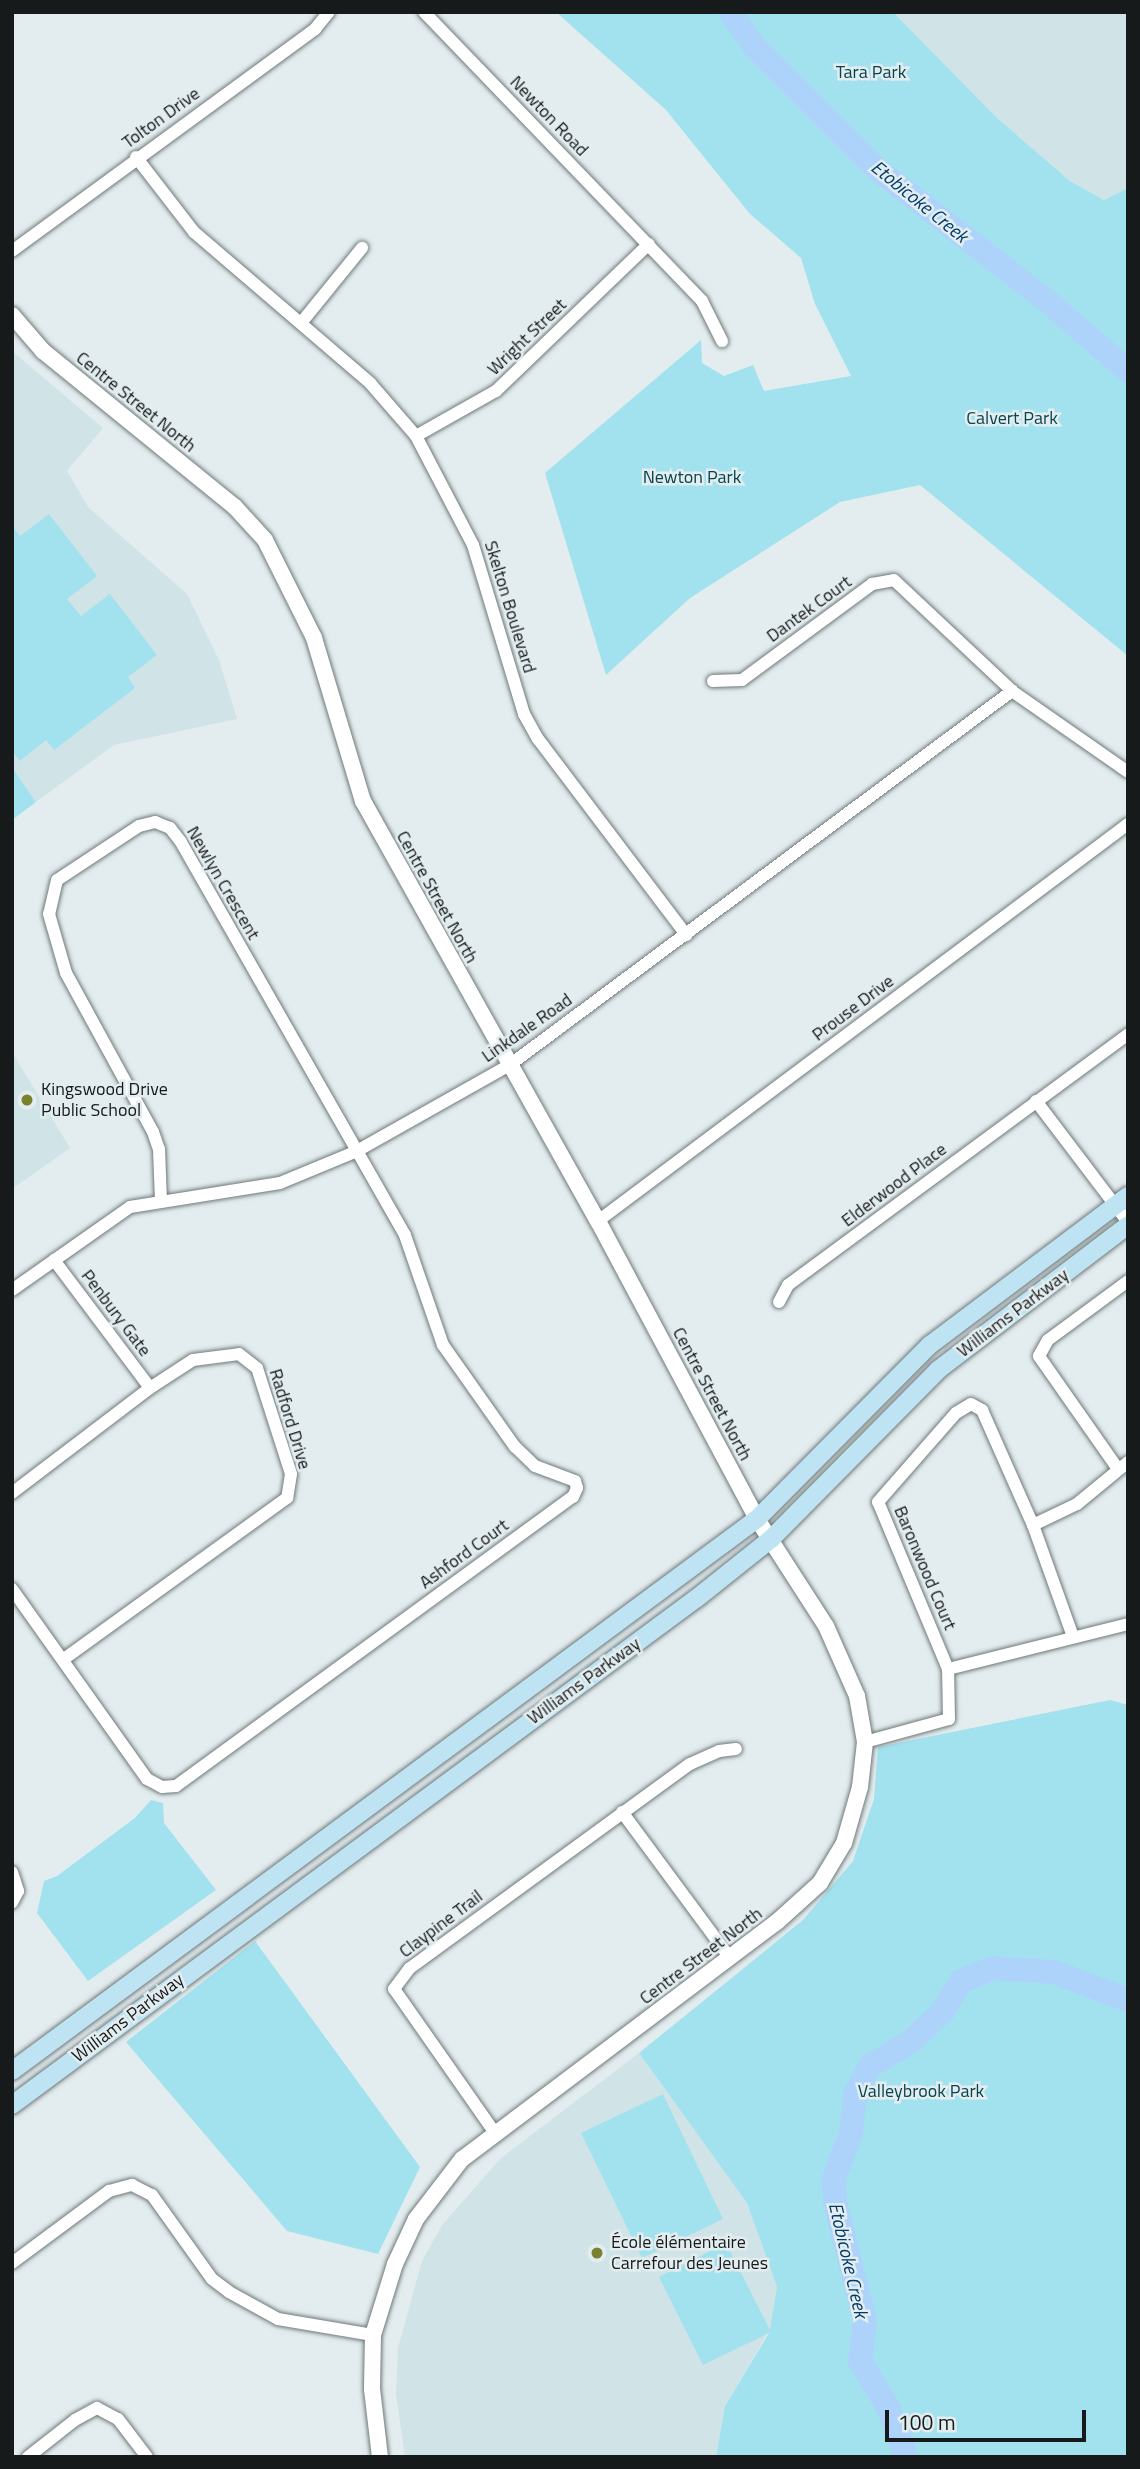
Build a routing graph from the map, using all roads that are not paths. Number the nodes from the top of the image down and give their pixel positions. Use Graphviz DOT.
graph roads {
  1 [pos="329,12"];
  2 [pos="424,12"];
  3 [pos="136,157"];
  4 [pos="649,244"];
  5 [pos="362,248"];
  6 [pos="12,251"];
  7 [pos="12,315"];
  8 [pos="301,323"];
  9 [pos="722,341"];
  10 [pos="416,436"];
  11 [pos="713,681"];
  12 [pos="1012,691"];
  13 [pos="1128,772"];
  14 [pos="1128,824"];
  15 [pos="686,935"];
  16 [pos="1128,1034"];
  17 [pos="511,1064"];
  18 [pos="1036,1101"];
  19 [pos="355,1152"];
  20 [pos="161,1200"];
  21 [pos="1121,1201"];
  22 [pos="598,1221"];
  23 [pos="1128,1223"];
  24 [pos="54,1260"];
  25 [pos="1128,1281"];
  26 [pos="12,1290"];
  27 [pos="779,1302"];
  28 [pos="150,1388"];
  29 [pos="1123,1466"];
  30 [pos="12,1493"];
  31 [pos="757,1518"];
  32 [pos="1033,1525"];
  33 [pos="771,1539"];
  34 [pos="12,1589"];
  35 [pos="1128,1624"];
  36 [pos="1073,1637"];
  37 [pos="65,1658"];
  38 [pos="948,1669"];
  39 [pos="864,1742"];
  40 [pos="736,1749"];
  41 [pos="622,1812"];
  42 [pos="12,1872"];
  43 [pos="12,1903"];
  44 [pos="730,1958"];
  45 [pos="12,2071"];
  46 [pos="12,2105"];
  47 [pos="495,2133"];
  48 [pos="12,2263"];
  49 [pos="373,2335"];
  50 [pos="28,2457"];
  51 [pos="147,2457"];
  52 [pos="380,2457"];
  1 -- 3 [label="street, Tolton Drive"];
  2 -- 4 [label="street, Newton Road"];
  3 -- 6 [label="street, Tolton Drive"];
  3 -- 8 [label="street, Skelton Boulevard"];
  4 -- 9 [label="street, Newton Road"];
  4 -- 10 [label="street, Wright Street"];
  5 -- 8 [label="street"];
  7 -- 17 [label="street, Centre Street North"];
  8 -- 10 [label="street, Skelton Boulevard"];
  10 -- 15 [label="street, Skelton Boulevard"];
  11 -- 12 [label="street, Dantek Court"];
  12 -- 13 [label="street"];
  12 -- 15 [label="street, Linkdale Road"];
  14 -- 22 [label="street, Prouse Drive"];
  15 -- 17 [label="street, Linkdale Road"];
  16 -- 18 [label="street, Elderwood Place"];
  17 -- 19 [label="street, Linkdale Road"];
  17 -- 22 [label="street, Centre Street North"];
  18 -- 21 [label="street"];
  18 -- 27 [label="street, Elderwood Place"];
  19 -- 20 [label="street, Linkdale Road"];
  19 -- 20 [label="street, Newlyn Crescent"];
  19 -- 37 [label="street, Ashford Court"];
  20 -- 24 [label="street, Linkdale Road"];
  21 -- 23 [label="street"];
  21 -- 31 [label="main road, Williams Parkway"];
  22 -- 31 [label="street, Centre Street North"];
  23 -- 33 [label="main road, Williams Parkway"];
  24 -- 26 [label="street, Linkdale Road"];
  24 -- 28 [label="street, Penbury Gate"];
  25 -- 29 [label="street"];
  28 -- 30 [label="street, Radford Drive"];
  28 -- 37 [label="street, Radford Drive"];
  29 -- 32 [label="street"];
  31 -- 33 [label="street, Centre Street North"];
  31 -- 45 [label="main road, Williams Parkway"];
  32 -- 36 [label="street, Baronwood Court"];
  32 -- 38 [label="street, Baronwood Court"];
  33 -- 39 [label="street, Centre Street North"];
  33 -- 46 [label="main road, Williams Parkway"];
  34 -- 37 [label="street"];
  35 -- 36 [label="street"];
  36 -- 38 [label="street"];
  38 -- 39 [label="street, Baronwood Court"];
  39 -- 44 [label="street, Centre Street North"];
  40 -- 41 [label="street, Claypine Trail"];
  41 -- 44 [label="street"];
  41 -- 47 [label="street, Claypine Trail"];
  42 -- 43 [label="street"];
  44 -- 47 [label="street, Centre Street North"];
  47 -- 49 [label="street, Centre Street North"];
  48 -- 49 [label="street"];
  49 -- 52 [label="street, Centre Street North"];
  50 -- 51 [label="street"];
}
